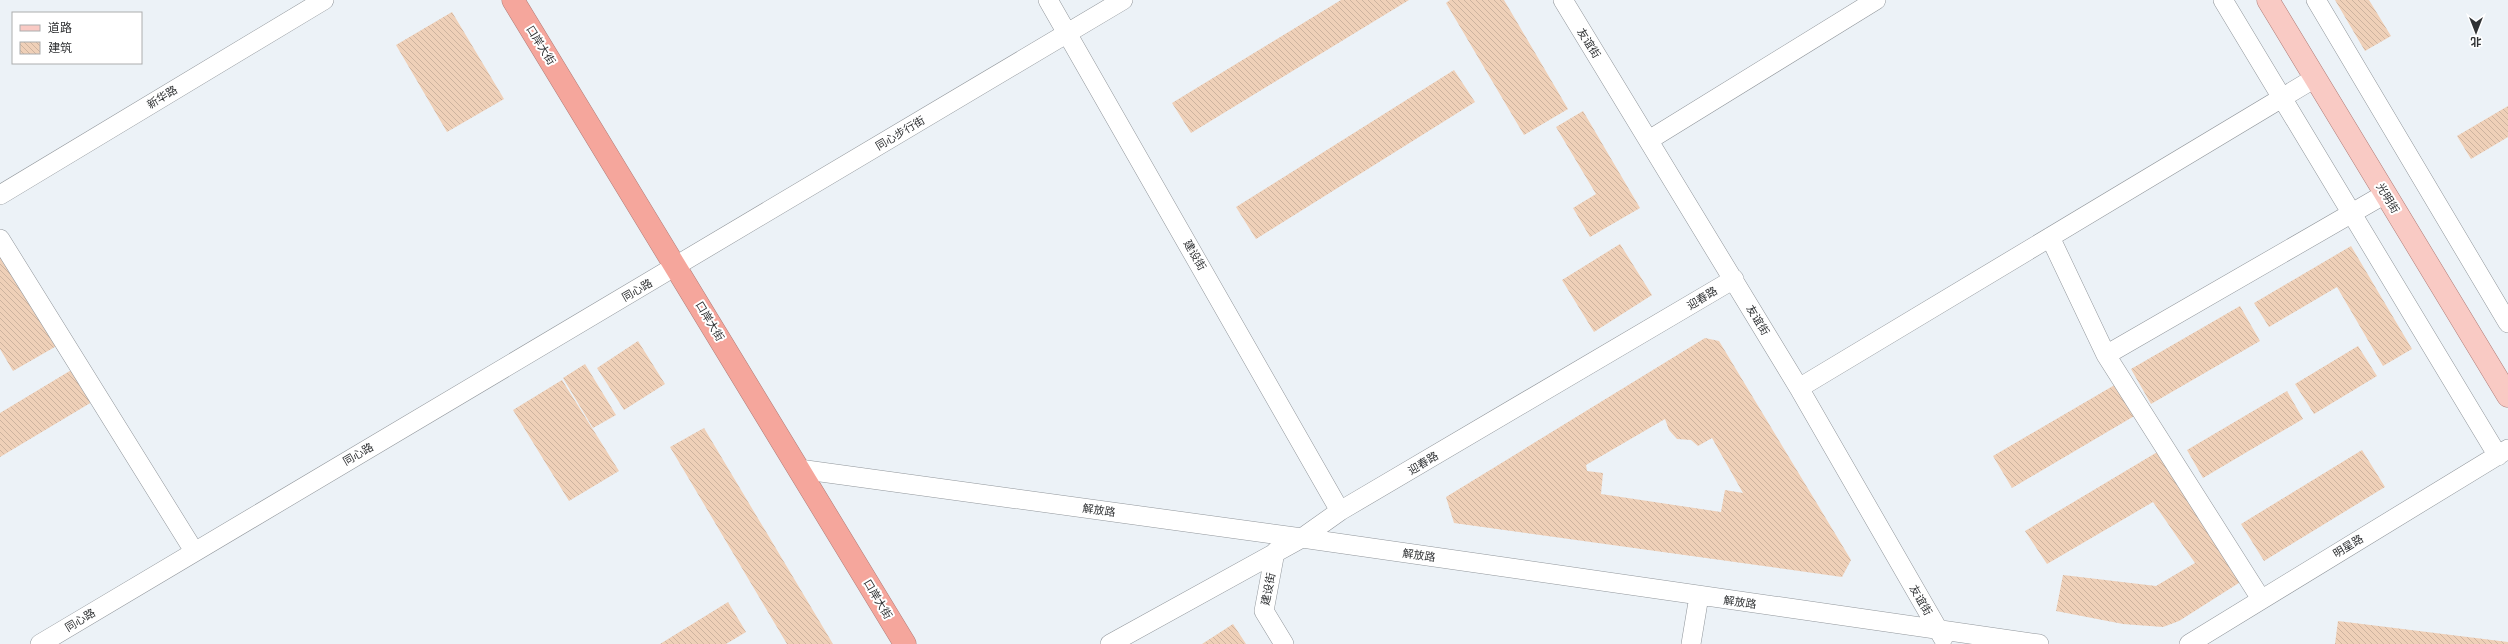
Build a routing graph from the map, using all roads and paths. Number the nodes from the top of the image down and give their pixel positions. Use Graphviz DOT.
graph roads {
  1 [pos="324,0"];
  2 [pos="513,0"];
  3 [pos="1048,0"];
  4 [pos="1123,0"];
  5 [pos="1563,0"];
  6 [pos="1876,0"];
  7 [pos="2224,0"];
  8 [pos="2268,0"];
  9 [pos="2316,0"];
  10 [pos="1068,33"];
  11 [pos="2315,78"];
  12 [pos="2283,98"];
  13 [pos="1649,140"];
  14 [pos="2385,194"];
  15 [pos="0,195"];
  16 [pos="2352,214"];
  17 [pos="2050,237"];
  18 [pos="0,239"];
  19 [pos="677,266"];
  20 [pos="1734,279"];
  21 [pos="2508,323"];
  22 [pos="2106,355"];
  23 [pos="1799,388"];
  24 [pos="2508,396"];
  25 [pos="2503,452"];
  26 [pos="799,469"];
  27 [pos="1340,511"];
  28 [pos="1302,538"];
  29 [pos="194,551"];
  30 [pos="1275,552"];
  31 [pos="1699,596"];
  32 [pos="2261,599"];
  33 [pos="1942,637"];
  34 [pos="40,644"];
  35 [pos="905,644"];
  36 [pos="1110,644"];
  37 [pos="1284,644"];
  38 [pos="1691,644"];
  39 [pos="2039,644"];
  40 [pos="2189,644"];
  1 -- 15 [label="street, 新华路"];
  2 -- 19 [label="highway, 口岸大街"];
  3 -- 10 [label="street, 建设街"];
  4 -- 10 [label="street, 同心步行街"];
  5 -- 13 [label="street, 友谊街"];
  6 -- 13 [label="street"];
  7 -- 12 [label="street"];
  8 -- 11 [label="main road, 光明街"];
  9 -- 21 [label="street"];
  10 -- 19 [label="street, 同心步行街"];
  10 -- 27 [label="street, 建设街"];
  11 -- 12 [label="street"];
  11 -- 14 [label="main road, 光明街"];
  12 -- 16 [label="street"];
  12 -- 17 [label="street"];
  13 -- 20 [label="street, 友谊街"];
  14 -- 16 [label="street"];
  14 -- 24 [label="main road, 光明街"];
  16 -- 22 [label="street"];
  16 -- 25 [label="street"];
  17 -- 22 [label="street"];
  17 -- 23 [label="street"];
  18 -- 29 [label="street"];
  19 -- 26 [label="highway, 口岸大街"];
  19 -- 29 [label="street, 同心路"];
  20 -- 23 [label="street, 友谊街"];
  20 -- 27 [label="street, 迎春路"];
  22 -- 32 [label="street"];
  23 -- 33 [label="street, 友谊街"];
  25 -- 32 [label="street, 明星路"];
  26 -- 28 [label="street, 解放路"];
  26 -- 35 [label="highway, 口岸大街"];
  27 -- 28 [label="street, 迎春路"];
  28 -- 30 [label="street, 迎春路"];
  28 -- 31 [label="street, 解放路"];
  29 -- 34 [label="street, 同心路"];
  30 -- 36 [label="street, 迎春路"];
  30 -- 37 [label="street, 建设街"];
  31 -- 33 [label="street, 解放路"];
  31 -- 38 [label="street"];
  32 -- 40 [label="street, 明星路"];
  33 -- 39 [label="street, 解放路"];
}
